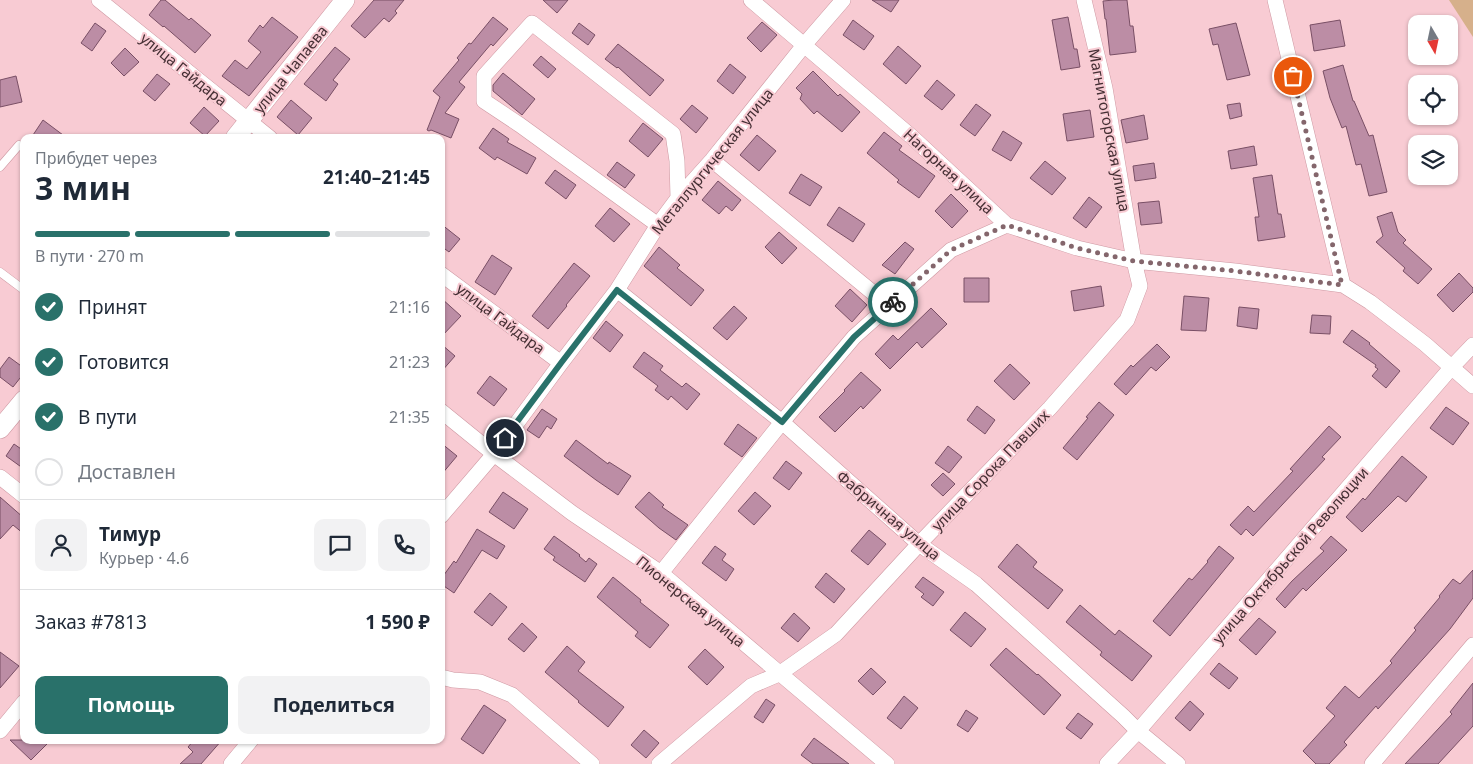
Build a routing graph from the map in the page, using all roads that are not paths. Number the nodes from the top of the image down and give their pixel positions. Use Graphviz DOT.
graph roads {
  1 [pos="99,0"];
  2 [pos="345,0"];
  3 [pos="751,0"];
  4 [pos="843,0"];
  5 [pos="1084,0"];
  6 [pos="1275,0"];
  7 [pos="805,44"];
  8 [pos="248,120"];
  9 [pos="238,134"];
  10 [pos="265,134"];
  11 [pos="20,145"];
  12 [pos="712,160"];
  13 [pos="0,168"];
  14 [pos="678,198"];
  15 [pos="658,225"];
  16 [pos="1007,225"];
  17 [pos="1134,261"];
  18 [pos="0,272"];
  19 [pos="445,277"];
  20 [pos="1342,285"];
  21 [pos="20,287"];
  22 [pos="617,290"];
  23 [pos="889,306"];
  24 [pos="1473,345"];
  25 [pos="561,363"];
  26 [pos="1451,368"];
  27 [pos="1473,386"];
  28 [pos="20,405"];
  29 [pos="445,414"];
  30 [pos="782,422"];
  31 [pos="0,429"];
  32 [pos="494,454"];
  33 [pos="0,477"];
  34 [pos="20,493"];
  35 [pos="445,511"];
  36 [pos="919,544"];
  37 [pos="661,573"];
  38 [pos="1473,645"];
  39 [pos="779,674"];
  40 [pos="445,677"];
  41 [pos="20,707"];
  42 [pos="0,731"];
  43 [pos="1138,731"];
  44 [pos="248,744"];
  45 [pos="231,764"];
  46 [pos="592,764"];
  47 [pos="659,764"];
  48 [pos="887,764"];
  49 [pos="1106,764"];
  50 [pos="1178,764"];
  51 [pos="1372,764"];
  1 -- 8 [label="street, улица Гайдара"];
  2 -- 8 [label="street, улица Чапаева"];
  3 -- 7 [label="street, Нагорная улица"];
  4 -- 7 [label="street, Металлургическая улица"];
  5 -- 17 [label="street, Магнитогорская улица"];
  6 -- 20 [label="street"];
  7 -- 12 [label="street, Металлургическая улица"];
  7 -- 16 [label="street, Нагорная улица"];
  8 -- 9 [label="street, улица Чапаева"];
  8 -- 10 [label="street, улица Гайдара"];
  11 -- 13 [label="lane"];
  12 -- 14 [label="street, Металлургическая улица"];
  12 -- 23 [label="street"];
  14 -- 15 [label="street, Металлургическая улица"];
  14 -- 15 [label="street"];
  15 -- 22 [label="street, Металлургическая улица"];
  16 -- 17 [label="street, Нагорная улица"];
  16 -- 23 [label="street"];
  17 -- 20 [label="street, Нагорная улица"];
  17 -- 36 [label="street, улица Сорока Павших"];
  18 -- 21 [label="lane"];
  19 -- 25 [label="street, улица Гайдара"];
  20 -- 26 [label="street, Нагорная улица"];
  22 -- 25 [label="street, Металлургическая улица"];
  22 -- 30 [label="street, Фабричная улица"];
  23 -- 30 [label="street"];
  24 -- 26 [label="street, улица Октябрьской Революции"];
  25 -- 32 [label="street, Металлургическая улица"];
  26 -- 27 [label="street, Нагорная улица"];
  26 -- 43 [label="street, улица Октябрьской Революции"];
  28 -- 31 [label="street"];
  29 -- 32 [label="street, Пионерская улица"];
  30 -- 36 [label="street, Фабричная улица"];
  30 -- 37 [label="street"];
  32 -- 35 [label="street, Металлургическая улица"];
  32 -- 37 [label="street, Пионерская улица"];
  33 -- 34 [label="street"];
  36 -- 39 [label="street, улица Сорока Павших"];
  36 -- 43 [label="street, Фабричная улица"];
  37 -- 39 [label="street, Пионерская улица"];
  38 -- 51 [label="street"];
  39 -- 47 [label="street, улица Сорока Павших"];
  39 -- 48 [label="street, Пионерская улица"];
  40 -- 46 [label="street"];
  41 -- 42 [label="street"];
  43 -- 49 [label="street, улица Октябрьской Революции"];
  43 -- 50 [label="street, Фабричная улица"];
  44 -- 45 [label="street"];
}
